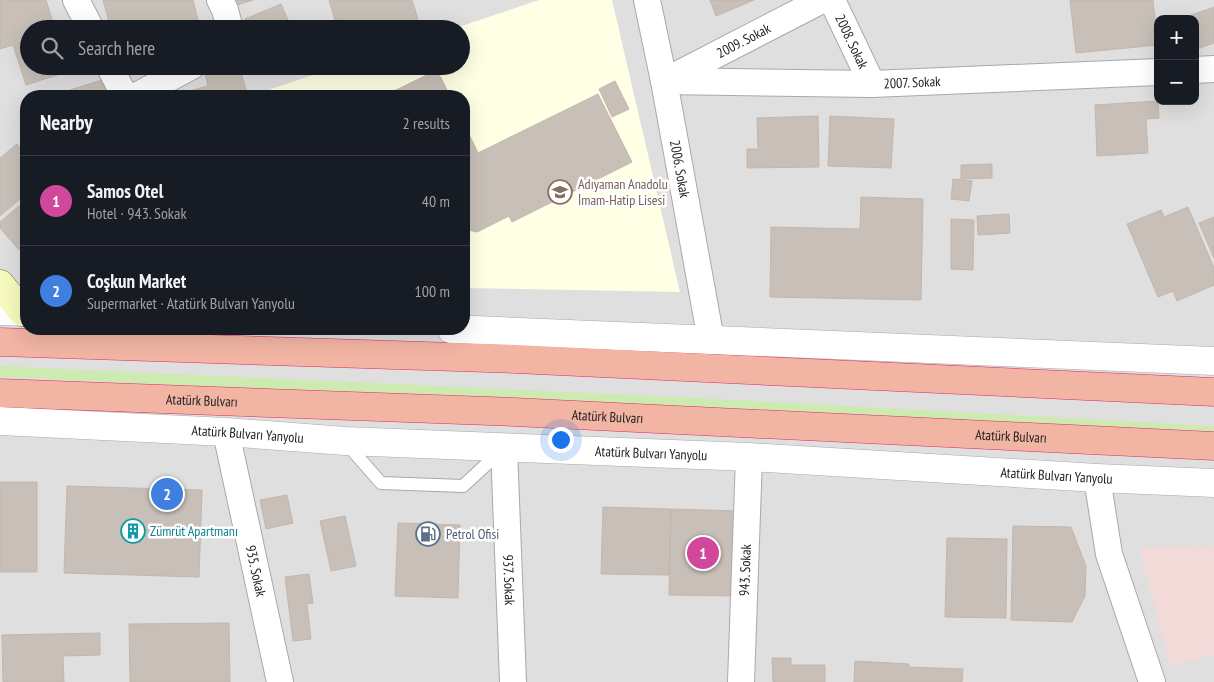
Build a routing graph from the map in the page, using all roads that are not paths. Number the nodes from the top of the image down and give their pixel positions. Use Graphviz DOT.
graph roads {
  1 [pos="76,0"];
  2 [pos="220,0"];
  3 [pos="647,0"];
  4 [pos="822,0"];
  5 [pos="832,0"];
  6 [pos="86,20"];
  7 [pos="227,20"];
  8 [pos="1214,69"];
  9 [pos="1199,70"];
  10 [pos="1154,72"];
  11 [pos="114,75"];
  12 [pos="175,75"];
  13 [pos="664,81"];
  14 [pos="872,84"];
  15 [pos="121,90"];
  16 [pos="147,90"];
  17 [pos="0,284"];
  18 [pos="16,311"];
  19 [pos="470,330"];
  20 [pos="711,340"];
  21 [pos="0,342"];
  22 [pos="1214,361"];
  23 [pos="1214,392"];
  24 [pos="0,393"];
  25 [pos="0,421"];
  26 [pos="226,432"];
  27 [pos="344,441"];
  28 [pos="1214,446"];
  29 [pos="504,448"];
  30 [pos="749,457"];
  31 [pos="1097,478"];
  32 [pos="1214,483"];
  33 [pos="280,682"];
  34 [pos="513,682"];
  35 [pos="742,682"];
  36 [pos="1152,682"];
  1 -- 6 [label="street"];
  2 -- 7 [label="street"];
  3 -- 13 [label="street, 2006. Sokak"];
  4 -- 13 [label="street, 2009. Sokak"];
  5 -- 14 [label="street, 2008. Sokak"];
  8 -- 9 [label="street"];
  10 -- 14 [label="street, 2007. Sokak"];
  11 -- 15 [label="street"];
  12 -- 16 [label="street"];
  13 -- 14 [label="street, 2007. Sokak"];
  13 -- 20 [label="street, 2006. Sokak"];
  17 -- 18 [label="main road"];
  19 -- 20 [label="street"];
  20 -- 22 [label="street"];
  21 -- 23 [label="highway"];
  24 -- 28 [label="highway, Atatürk Bulvarı"];
  25 -- 26 [label="street, Atatürk Bulvarı Yanyolu"];
  26 -- 27 [label="street, Atatürk Bulvarı Yanyolu"];
  26 -- 33 [label="street, 935. Sokak"];
  27 -- 29 [label="street, Atatürk Bulvarı Yanyolu"];
  27 -- 29 [label="lane"];
  29 -- 30 [label="street, Atatürk Bulvarı Yanyolu"];
  29 -- 34 [label="street, 937. Sokak"];
  30 -- 31 [label="street, Atatürk Bulvarı Yanyolu"];
  30 -- 35 [label="street, 943. Sokak"];
  31 -- 32 [label="street, Atatürk Bulvarı Yanyolu"];
  31 -- 36 [label="street"];
}
